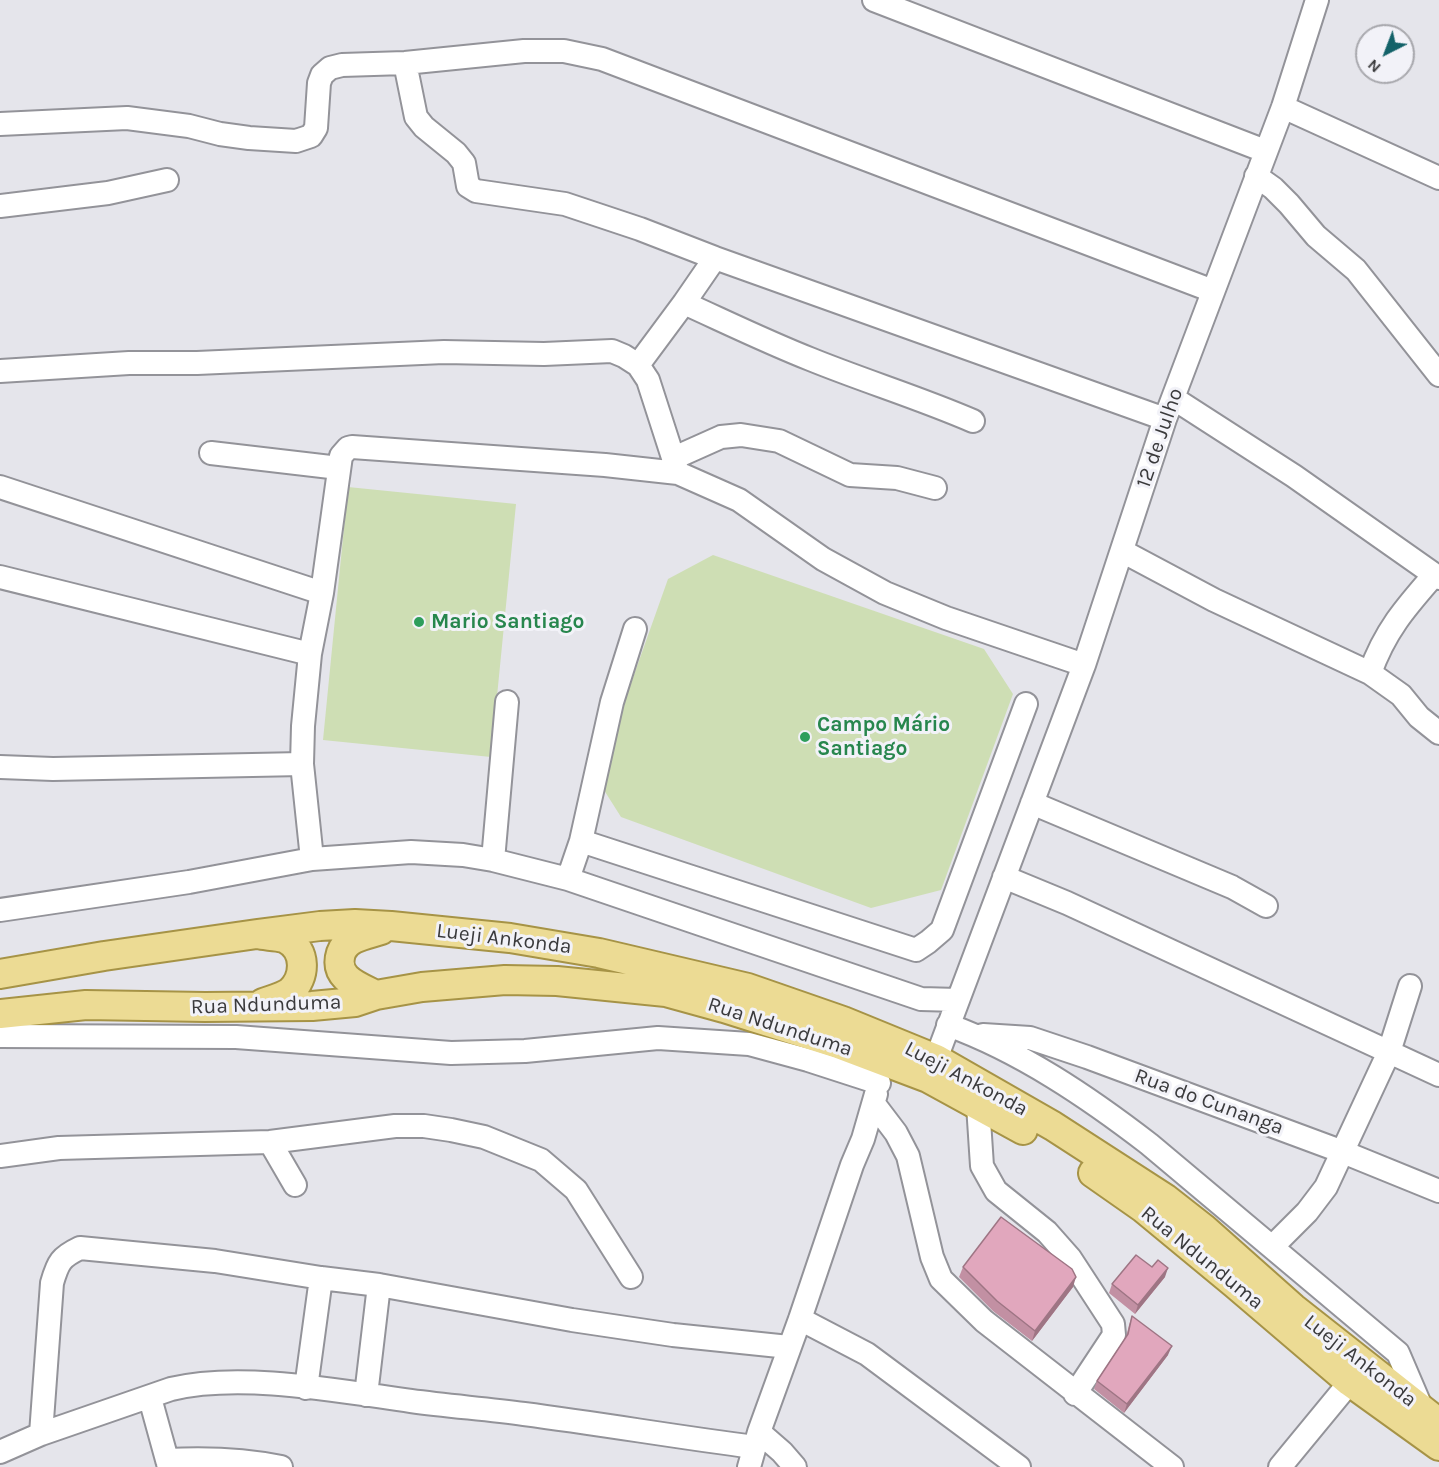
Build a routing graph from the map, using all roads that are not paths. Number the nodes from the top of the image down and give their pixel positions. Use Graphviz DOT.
graph roads {
  1 [pos="874,0"];
  2 [pos="1317,0"];
  3 [pos="405,63"];
  4 [pos="1282,107"];
  5 [pos="0,124"];
  6 [pos="1265,151"];
  7 [pos="1256,176"];
  8 [pos="1439,178"];
  9 [pos="167,180"];
  10 [pos="0,206"];
  11 [pos="714,258"];
  12 [pos="1213,291"];
  13 [pos="684,303"];
  14 [pos="638,365"];
  15 [pos="0,371"];
  16 [pos="1439,375"];
  17 [pos="1169,408"];
  18 [pos="973,421"];
  19 [pos="211,453"];
  20 [pos="676,466"];
  21 [pos="339,468"];
  22 [pos="0,487"];
  23 [pos="935,488"];
  24 [pos="1122,551"];
  25 [pos="1436,577"];
  26 [pos="0,578"];
  27 [pos="322,593"];
  28 [pos="635,630"];
  29 [pos="310,654"];
  30 [pos="1084,665"];
  31 [pos="1370,673"];
  32 [pos="507,702"];
  33 [pos="1026,704"];
  34 [pos="1439,733"];
  35 [pos="302,764"];
  36 [pos="0,767"];
  37 [pos="1032,803"];
  38 [pos="580,841"];
  39 [pos="312,859"];
  40 [pos="493,860"];
  41 [pos="1004,878"];
  42 [pos="568,879"];
  43 [pos="1266,906"];
  44 [pos="0,910"];
  45 [pos="391,926"];
  46 [pos="257,934"];
  47 [pos="0,974"];
  48 [pos="1410,986"];
  49 [pos="376,995"];
  50 [pos="958,1000"];
  51 [pos="259,1005"];
  52 [pos="0,1014"];
  53 [pos="948,1024"];
  54 [pos="974,1034"];
  55 [pos="0,1036"];
  56 [pos="1389,1052"];
  57 [pos="936,1059"];
  58 [pos="1439,1075"];
  59 [pos="879,1083"];
  60 [pos="978,1105"];
  61 [pos="270,1143"];
  62 [pos="1343,1152"];
  63 [pos="0,1156"];
  64 [pos="295,1185"];
  65 [pos="1439,1191"];
  66 [pos="1272,1247"];
  67 [pos="632,1277"];
  68 [pos="321,1278"];
  69 [pos="380,1285"];
  70 [pos="800,1319"];
  71 [pos="789,1347"];
  72 [pos="1350,1382"];
  73 [pos="306,1388"];
  74 [pos="1075,1394"];
  75 [pos="366,1395"];
  76 [pos="150,1398"];
  77 [pos="1430,1416"];
  78 [pos="41,1434"];
  79 [pos="1439,1446"];
  80 [pos="754,1449"];
  81 [pos="0,1452"];
  82 [pos="168,1463"];
  83 [pos="1016,1466"];
  84 [pos="281,1467"];
  85 [pos="795,1467"];
  86 [pos="1172,1467"];
  87 [pos="1280,1467"];
  1 -- 6 [label="street"];
  2 -- 4 [label="street, 12 de Julho"];
  3 -- 5 [label="street"];
  3 -- 11 [label="street"];
  3 -- 12 [label="street"];
  4 -- 6 [label="street, 12 de Julho"];
  4 -- 8 [label="street"];
  6 -- 7 [label="street, 12 de Julho"];
  7 -- 12 [label="street, 12 de Julho"];
  7 -- 16 [label="street"];
  9 -- 10 [label="street"];
  11 -- 13 [label="street"];
  11 -- 17 [label="street"];
  12 -- 17 [label="street, 12 de Julho"];
  13 -- 14 [label="street"];
  13 -- 18 [label="street"];
  14 -- 15 [label="street"];
  14 -- 20 [label="street"];
  17 -- 24 [label="street, 12 de Julho"];
  17 -- 25 [label="street"];
  19 -- 21 [label="street"];
  20 -- 21 [label="street"];
  20 -- 23 [label="street"];
  20 -- 30 [label="street"];
  21 -- 27 [label="street"];
  22 -- 27 [label="street"];
  24 -- 30 [label="street, 12 de Julho"];
  24 -- 31 [label="street"];
  25 -- 31 [label="street"];
  26 -- 29 [label="street"];
  27 -- 29 [label="street"];
  28 -- 38 [label="street"];
  29 -- 35 [label="street"];
  30 -- 37 [label="street, 12 de Julho"];
  31 -- 34 [label="street"];
  32 -- 40 [label="street"];
  33 -- 38 [label="street"];
  35 -- 36 [label="street"];
  35 -- 39 [label="street"];
  37 -- 41 [label="street, 12 de Julho"];
  37 -- 43 [label="street"];
  38 -- 42 [label="street"];
  39 -- 40 [label="street"];
  39 -- 44 [label="street"];
  40 -- 42 [label="street"];
  41 -- 50 [label="street, 12 de Julho"];
  41 -- 56 [label="street"];
  42 -- 50 [label="street"];
  45 -- 46 [label="main road, Lueji Ankonda"];
  45 -- 49 [label="main road"];
  45 -- 57 [label="main road, Lueji Ankonda"];
  46 -- 47 [label="main road, Lueji Ankonda"];
  46 -- 51 [label="main road"];
  48 -- 56 [label="street"];
  49 -- 51 [label="main road, Rua Ndunduma"];
  49 -- 59 [label="main road, Rua Ndunduma"];
  50 -- 53 [label="street, 12 de Julho"];
  51 -- 52 [label="main road, Rua Ndunduma"];
  53 -- 54 [label="street"];
  53 -- 57 [label="street, 12 de Julho"];
  54 -- 62 [label="street, Rua do Cunanga"];
  54 -- 66 [label="street, Lueji Ankonda"];
  55 -- 59 [label="street"];
  56 -- 58 [label="street"];
  56 -- 62 [label="street"];
  57 -- 77 [label="main road, Lueji Ankonda"];
  59 -- 60 [label="main road, Rua Ndunduma"];
  59 -- 70 [label="street"];
  59 -- 74 [label="street"];
  60 -- 72 [label="main road, Rua Ndunduma"];
  60 -- 74 [label="street"];
  61 -- 63 [label="street"];
  61 -- 64 [label="street"];
  61 -- 67 [label="street"];
  62 -- 65 [label="street, Rua do Cunanga"];
  62 -- 66 [label="street"];
  66 -- 77 [label="street, Lueji Ankonda"];
  68 -- 69 [label="street"];
  68 -- 73 [label="street"];
  68 -- 78 [label="street"];
  69 -- 71 [label="street"];
  69 -- 75 [label="street"];
  70 -- 71 [label="street"];
  70 -- 83 [label="street"];
  71 -- 80 [label="street"];
  72 -- 79 [label="main road, Rua Ndunduma"];
  72 -- 87 [label="street"];
  73 -- 75 [label="street"];
  73 -- 76 [label="street"];
  74 -- 86 [label="street"];
  75 -- 80 [label="street"];
  76 -- 78 [label="street"];
  76 -- 82 [label="street"];
  78 -- 81 [label="street"];
  80 -- 85 [label="street"];
  82 -- 84 [label="street"];
}
